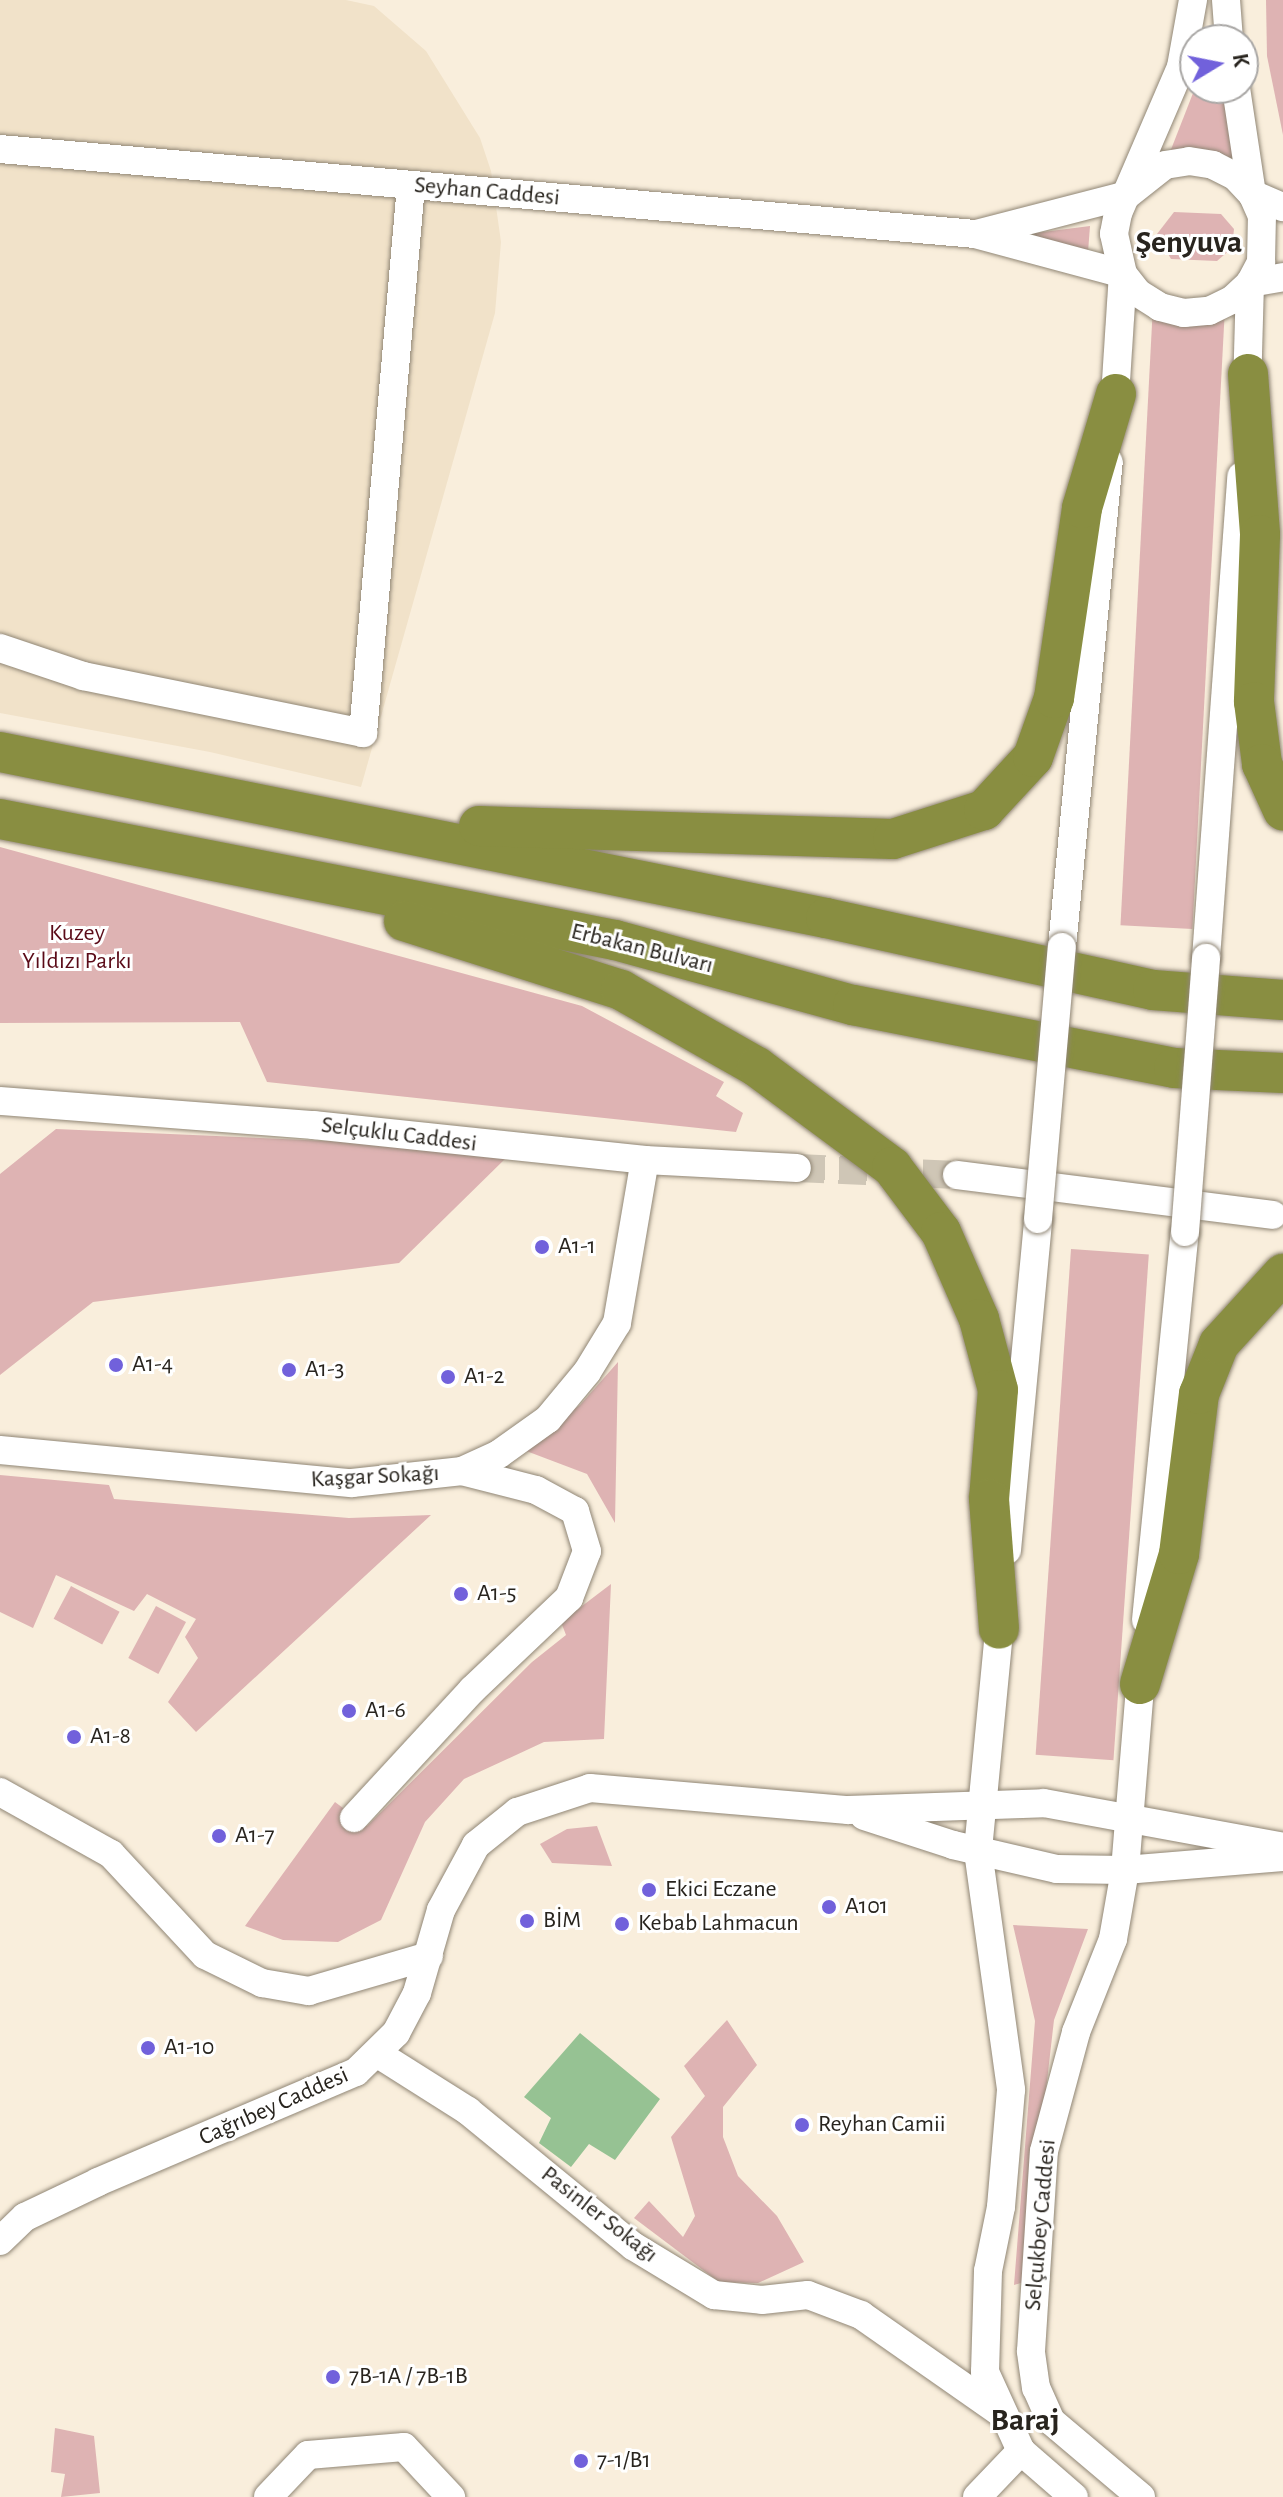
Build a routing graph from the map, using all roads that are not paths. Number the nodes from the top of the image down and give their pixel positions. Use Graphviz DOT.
graph roads {
  1 [pos="1193,0"];
  2 [pos="1226,0"];
  3 [pos="1228,24"];
  4 [pos="1238,104"];
  5 [pos="0,149"];
  6 [pos="411,185"];
  7 [pos="1252,194"];
  8 [pos="1127,195"];
  9 [pos="1283,207"];
  10 [pos="975,234"];
  11 [pos="1123,274"];
  12 [pos="1283,277"];
  13 [pos="1250,283"];
  14 [pos="1248,374"];
  15 [pos="1116,394"];
  16 [pos="0,648"];
  17 [pos="0,752"];
  18 [pos="217,792"];
  19 [pos="1283,810"];
  20 [pos="0,819"];
  21 [pos="225,865"];
  22 [pos="1283,1000"];
  23 [pos="1283,1073"];
  24 [pos="0,1101"];
  25 [pos="645,1160"];
  26 [pos="797,1168"];
  27 [pos="957,1175"];
  28 [pos="1272,1215"];
  29 [pos="1283,1274"];
  30 [pos="0,1450"];
  31 [pos="462,1471"];
  32 [pos="999,1629"];
  33 [pos="1140,1684"];
  34 [pos="0,1792"];
  35 [pos="981,1805"];
  36 [pos="848,1810"];
  37 [pos="354,1818"];
  38 [pos="1129,1819"];
  39 [pos="1283,1847"];
  40 [pos="978,1851"];
  41 [pos="1283,1857"];
  42 [pos="1125,1870"];
  43 [pos="429,1956"];
  44 [pos="378,2054"];
  45 [pos="2,2233"];
  46 [pos="1036,2388"];
  47 [pos="1005,2416"];
  48 [pos="1021,2451"];
  49 [pos="268,2497"];
  50 [pos="451,2497"];
  51 [pos="977,2497"];
  52 [pos="1074,2497"];
  53 [pos="1141,2497"];
  1 -- 8 [label="street"];
  2 -- 3 [label="street"];
  4 -- 7 [label="street"];
  5 -- 6 [label="street, Seyhan Caddesi"];
  6 -- 10 [label="street, Seyhan Caddesi"];
  6 -- 16 [label="street"];
  7 -- 8 [label="street"];
  7 -- 9 [label="street"];
  7 -- 13 [label="street"];
  8 -- 10 [label="street"];
  8 -- 11 [label="street"];
  10 -- 11 [label="street"];
  11 -- 13 [label="street"];
  11 -- 15 [label="street, Selçukbey Caddesi"];
  12 -- 13 [label="street"];
  13 -- 14 [label="street, Selçukbey Caddesi"];
  14 -- 19 [label="highway"];
  14 -- 33 [label="street, Selçukbey Caddesi, bridge"];
  15 -- 18 [label="highway"];
  15 -- 32 [label="street, Selçukbey Caddesi, bridge"];
  17 -- 18 [label="highway"];
  18 -- 22 [label="highway"];
  20 -- 21 [label="highway, Erbakan Bulvarı"];
  21 -- 23 [label="highway, Erbakan Bulvarı"];
  21 -- 32 [label="highway"];
  24 -- 25 [label="street, Selçuklu Caddesi"];
  25 -- 26 [label="street, Selçuklu Caddesi"];
  25 -- 31 [label="street, Kaşgar Sokağı"];
  27 -- 28 [label="street"];
  29 -- 33 [label="highway"];
  30 -- 31 [label="street, Kaşgar Sokağı"];
  31 -- 37 [label="street"];
  32 -- 35 [label="street, Selçukbey Caddesi"];
  33 -- 38 [label="street, Selçukbey Caddesi"];
  34 -- 43 [label="street"];
  35 -- 36 [label="street, Cağrıbey Caddesi"];
  35 -- 38 [label="street, Cağrıbey Caddesi"];
  35 -- 40 [label="street, Selçukbey Caddesi"];
  36 -- 40 [label="street, Cağrıbey Caddesi"];
  36 -- 43 [label="street, Cağrıbey Caddesi"];
  38 -- 39 [label="street"];
  38 -- 42 [label="street, Selçukbey Caddesi"];
  40 -- 42 [label="street, Cağrıbey Caddesi"];
  40 -- 47 [label="street, Selçukbey Caddesi"];
  41 -- 42 [label="street"];
  42 -- 46 [label="street, Selçukbey Caddesi"];
  43 -- 44 [label="street, Cağrıbey Caddesi"];
  44 -- 45 [label="street, Cağrıbey Caddesi"];
  44 -- 47 [label="street, Pasinler Sokağı"];
  46 -- 48 [label="street"];
  46 -- 53 [label="street, Selçukbey Caddesi"];
  47 -- 48 [label="street, Selçukbey Caddesi"];
  48 -- 51 [label="street"];
  48 -- 52 [label="street, Selçukbey Caddesi"];
  49 -- 50 [label="street"];
}
